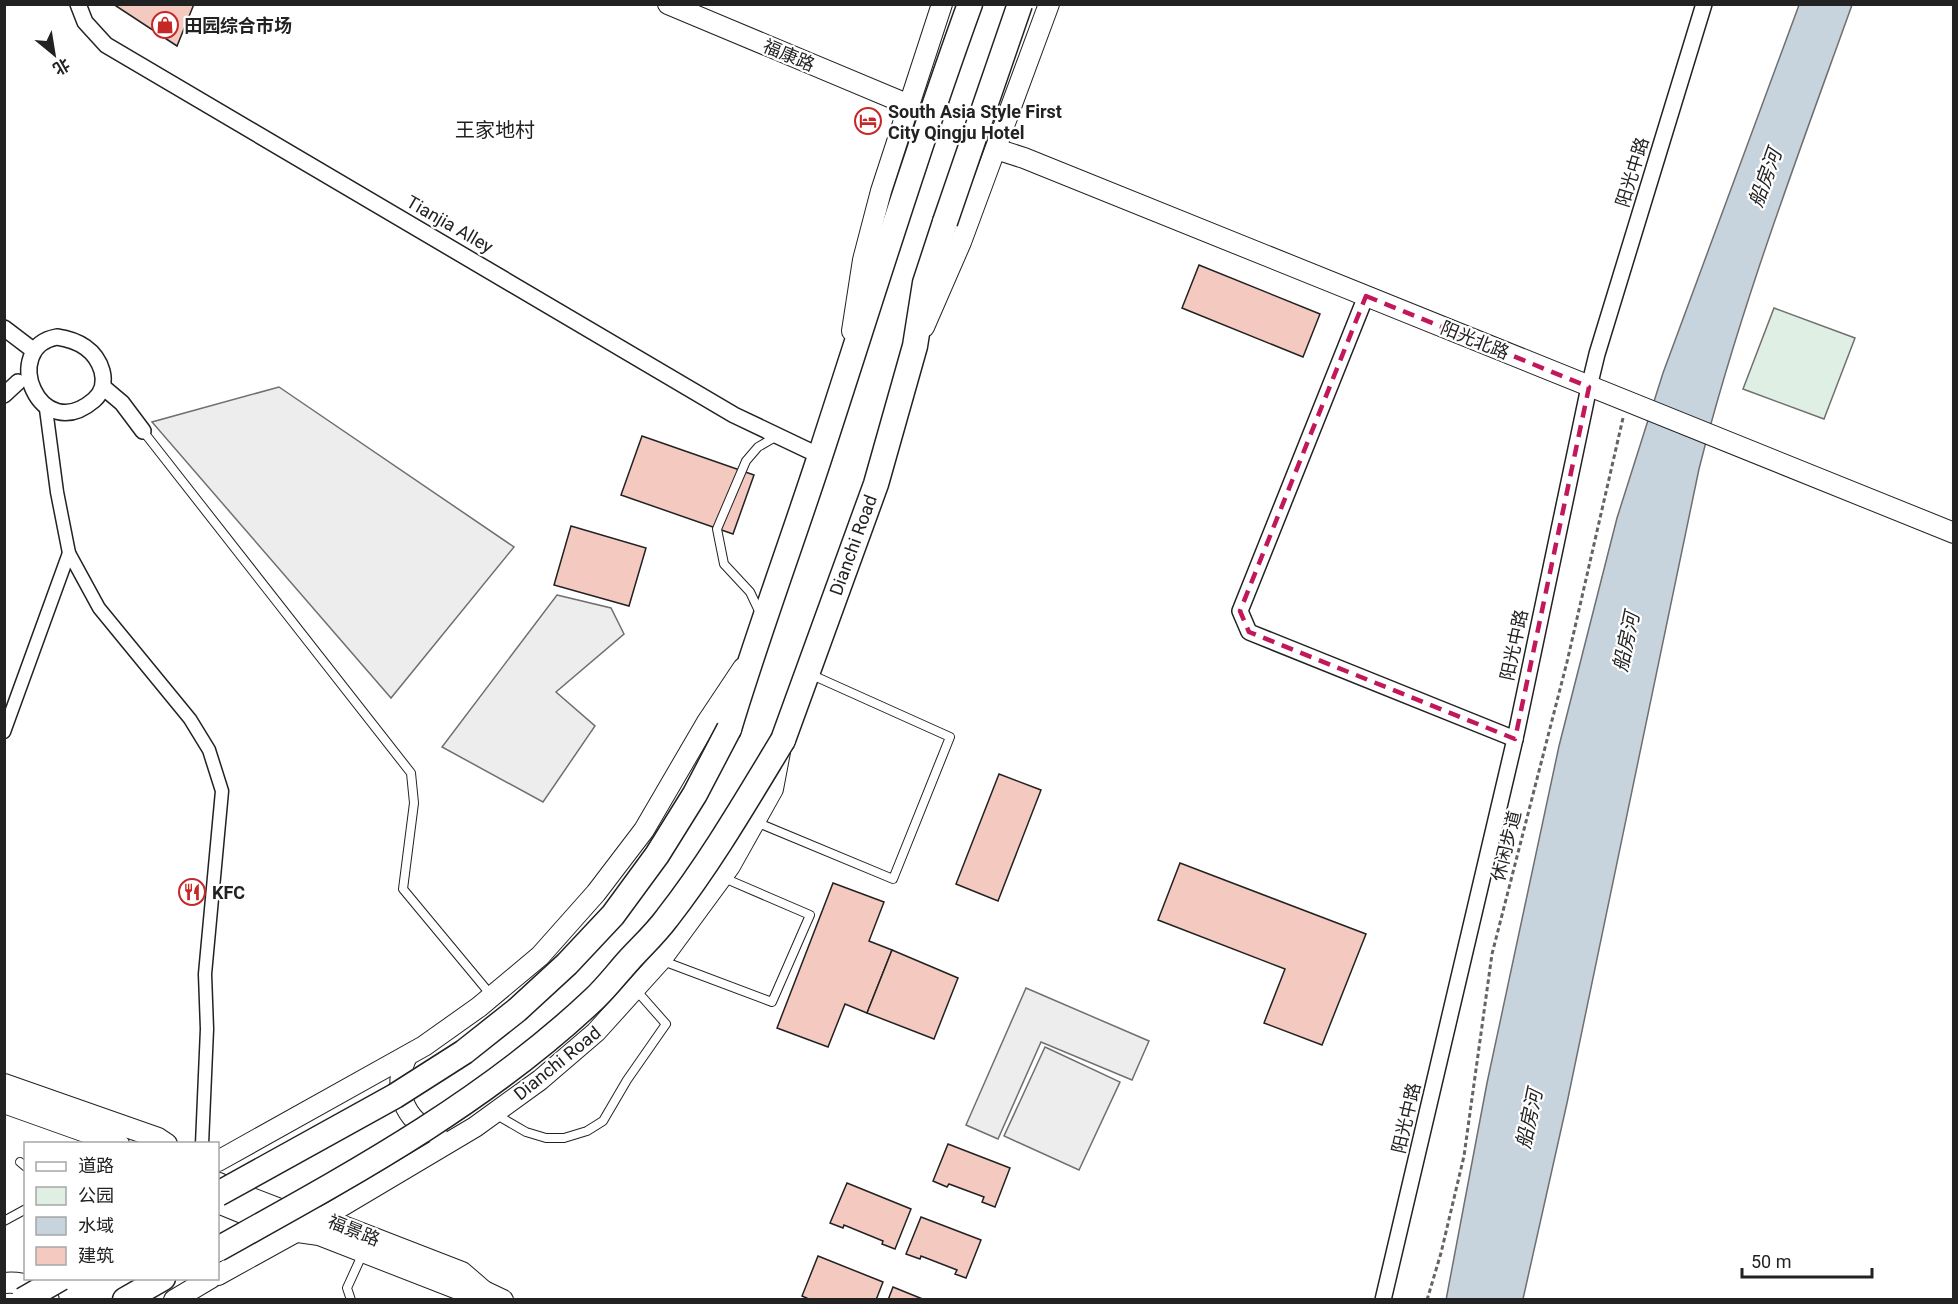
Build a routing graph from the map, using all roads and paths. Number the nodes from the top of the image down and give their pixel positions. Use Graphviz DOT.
graph roads {
  1 [pos="78,4"];
  2 [pos="668,4"];
  3 [pos="942,4"];
  4 [pos="970,4"];
  5 [pos="1020,4"];
  6 [pos="1049,4"];
  7 [pos="1704,4"];
  8 [pos="909,105"];
  9 [pos="996,149"];
  10 [pos="1366,296"];
  11 [pos="4,328"];
  12 [pos="915,346"];
  13 [pos="29,347"];
  14 [pos="846,376"];
  15 [pos="18,382"];
  16 [pos="103,387"];
  17 [pos="1589,387"];
  18 [pos="4,395"];
  19 [pos="1634,405"];
  20 [pos="45,410"];
  21 [pos="143,431"];
  22 [pos="777,436"];
  23 [pos="820,456"];
  24 [pos="1953,533"];
  25 [pos="69,553"];
  26 [pos="763,620"];
  27 [pos="751,656"];
  28 [pos="807,673"];
  29 [pos="4,732"];
  30 [pos="783,740"];
  31 [pos="1515,740"];
  32 [pos="754,822"];
  33 [pos="722,878"];
  34 [pos="661,960"];
  35 [pos="635,989"];
  36 [pos="492,996"];
  37 [pos="407,1056"];
  38 [pos="4,1084"];
  39 [pos="4,1103"];
  40 [pos="494,1113"];
  41 [pos="458,1137"];
  42 [pos="116,1142"];
  43 [pos="164,1142"];
  44 [pos="202,1142"];
  45 [pos="219,1160"];
  46 [pos="219,1183"];
  47 [pos="219,1193"];
  48 [pos="219,1204"];
  49 [pos="24,1210"];
  50 [pos="322,1217"];
  51 [pos="4,1221"];
  52 [pos="296,1231"];
  53 [pos="219,1248"];
  54 [pos="363,1252"];
  55 [pos="24,1270"];
  56 [pos="219,1274"];
  57 [pos="57,1280"];
  58 [pos="159,1280"];
  59 [pos="207,1280"];
  60 [pos="4,1282"];
  61 [pos="484,1291"];
  62 [pos="23,1299"];
  63 [pos="49,1299"];
  64 [pos="125,1299"];
  65 [pos="174,1299"];
  66 [pos="351,1299"];
  67 [pos="503,1299"];
  68 [pos="1383,1299"];
  69 [pos="1427,1299"];
  1 -- 22 [label="street, Tianjia Alley"];
  2 -- 8 [label="street, 福康路"];
  3 -- 8 [label="street"];
  4 -- 14 [label="main road"];
  5 -- 12 [label="main road, Dianchi Road, bridge"];
  6 -- 9 [label="street, Dianchi Road"];
  7 -- 17 [label="street, 阳光中路"];
  8 -- 14 [label="street"];
  9 -- 10 [label="street, 阳光北路"];
  9 -- 12 [label="street, Dianchi Road"];
  10 -- 17 [label="street, 阳光北路"];
  10 -- 31 [label="street"];
  11 -- 13 [label="street"];
  12 -- 28 [label="main road, Dianchi Road"];
  13 -- 15 [label="street"];
  13 -- 16 [label="street"];
  14 -- 23 [label="main road"];
  15 -- 18 [label="street"];
  15 -- 20 [label="street"];
  16 -- 20 [label="street"];
  16 -- 21 [label="street"];
  17 -- 19 [label="street, 阳光北路"];
  17 -- 31 [label="street, 阳光中路"];
  19 -- 24 [label="street, 阳光北路"];
  19 -- 69 [label="path, 休闲步道"];
  20 -- 25 [label="street"];
  21 -- 36 [label="lane"];
  22 -- 23 [label="street, Tianjia Alley"];
  22 -- 26 [label="lane"];
  23 -- 26 [label="main road"];
  25 -- 29 [label="street"];
  25 -- 44 [label="street"];
  26 -- 27 [label="main road"];
  27 -- 36 [label="street"];
  27 -- 47 [label="main road, bridge"];
  28 -- 30 [label="main road, Dianchi Road"];
  28 -- 32 [label="lane"];
  30 -- 32 [label="street, Dianchi Road"];
  30 -- 53 [label="main road, Dianchi Road, bridge"];
  31 -- 68 [label="street, 阳光中路"];
  32 -- 33 [label="street, Dianchi Road"];
  33 -- 34 [label="street, Dianchi Road"];
  33 -- 34 [label="lane"];
  34 -- 35 [label="street, Dianchi Road"];
  35 -- 40 [label="street, Dianchi Road"];
  35 -- 40 [label="lane"];
  36 -- 37 [label="street"];
  37 -- 41 [label="street"];
  37 -- 45 [label="street"];
  38 -- 43 [label="street"];
  39 -- 42 [label="street"];
  40 -- 41 [label="street, Dianchi Road"];
  41 -- 50 [label="street, Dianchi Road"];
  46 -- 50 [label="street, 福景路"];
  48 -- 52 [label="street, 福景路"];
  49 -- 51 [label="lane"];
  50 -- 52 [label="street, Dianchi Road"];
  50 -- 61 [label="street, 福景路"];
  52 -- 54 [label="street, 福景路"];
  52 -- 56 [label="street, Dianchi Road"];
  54 -- 61 [label="street, 福景路"];
  54 -- 66 [label="lane"];
  55 -- 60 [label="street"];
  57 -- 62 [label="main road, bridge"];
  58 -- 64 [label="main road"];
  59 -- 65 [label="street"];
  60 -- 63 [label="street"];
  61 -- 67 [label="street, 福景路"];
}
